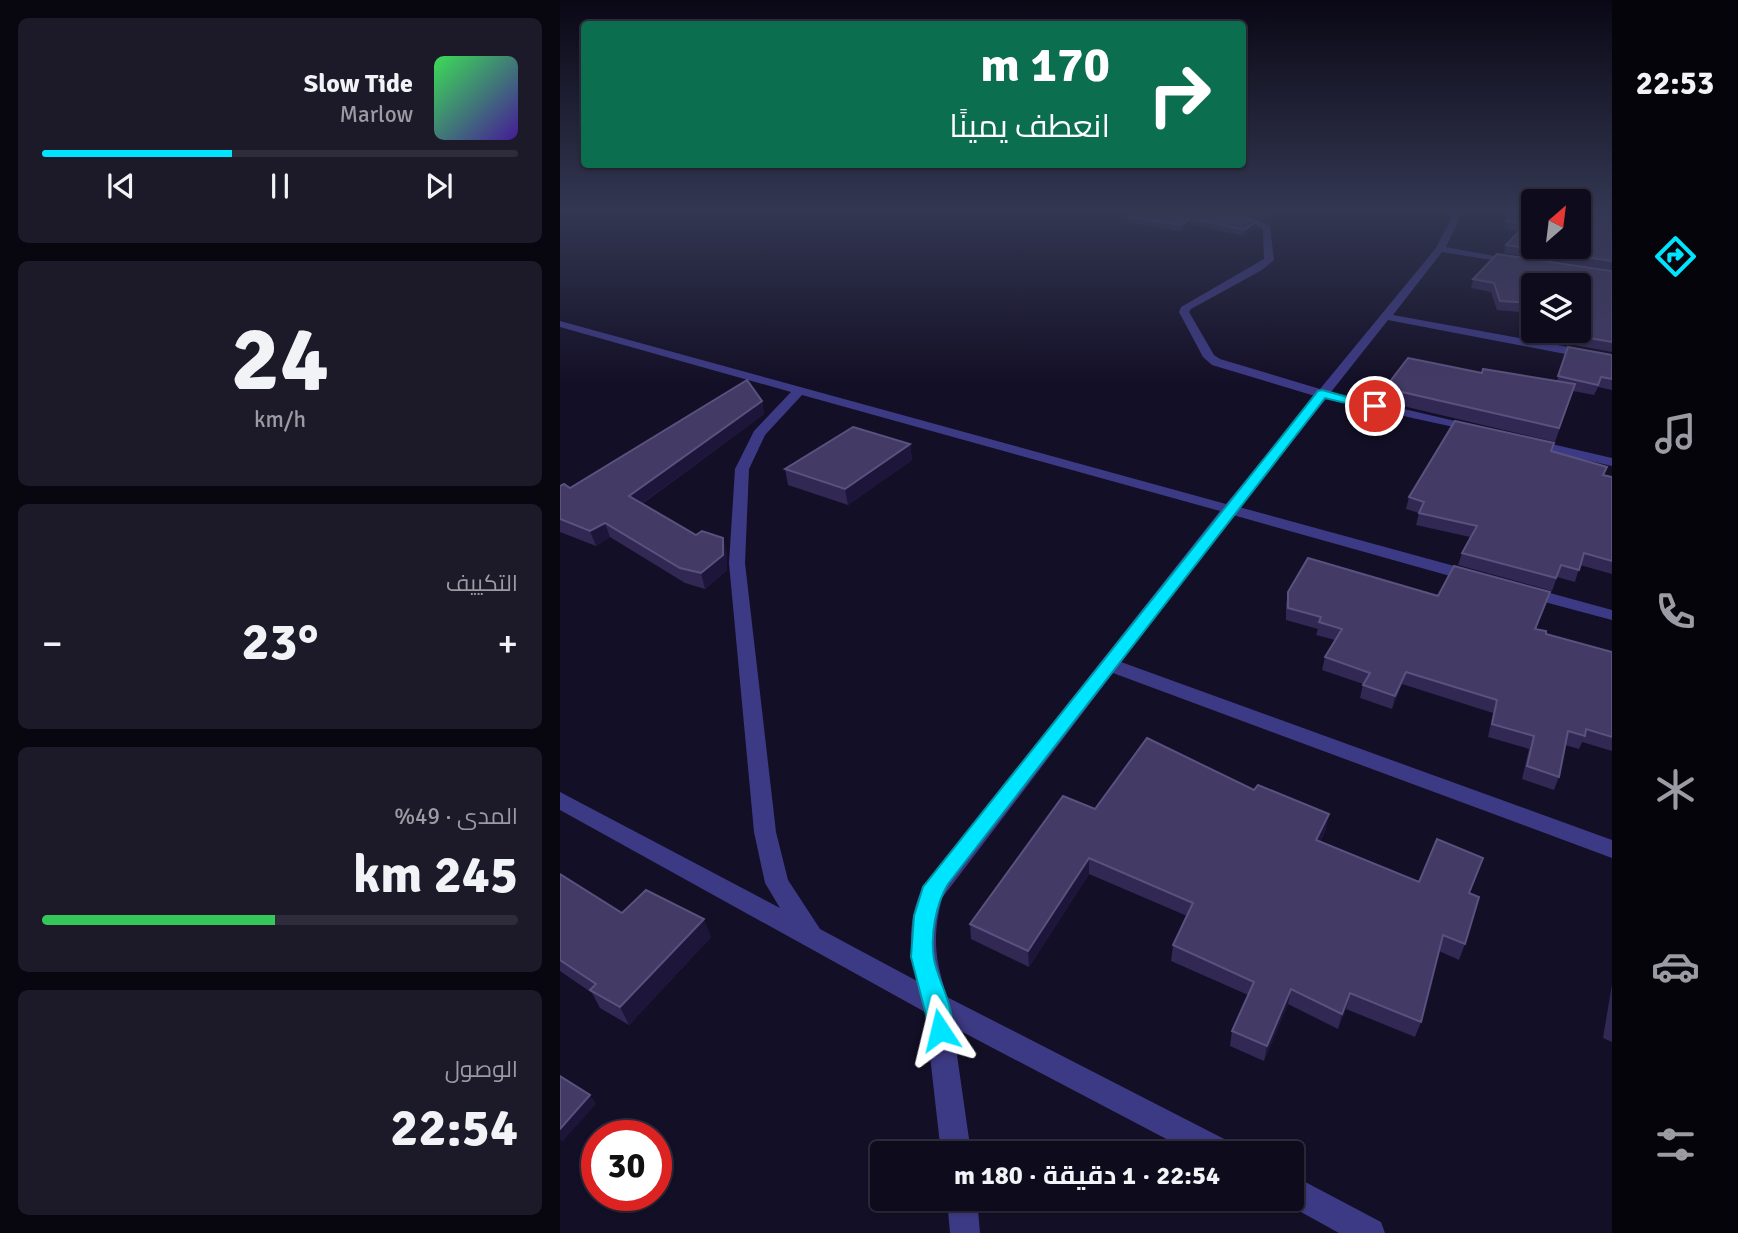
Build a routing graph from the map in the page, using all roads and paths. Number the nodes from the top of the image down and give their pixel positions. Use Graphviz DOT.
graph roads {
  1 [pos="1258,269"];
  2 [pos="1425,269"];
  3 [pos="1387,317"];
  4 [pos="560,324"];
  5 [pos="1612,359"];
  6 [pos="800,389"];
  7 [pos="1322,394"];
  8 [pos="1493,434"];
  9 [pos="1520,440"];
  10 [pos="1612,462"];
  11 [pos="1229,510"];
  12 [pos="1612,615"];
  13 [pos="1108,664"];
  14 [pos="560,800"];
  15 [pos="1612,849"];
  16 [pos="810,936"];
  17 [pos="937,1005"];
  18 [pos="954,1141"];
  19 [pos="1199,1141"];
  20 [pos="1304,1197"];
  21 [pos="963,1211"];
  22 [pos="965,1233"];
  23 [pos="1370,1233"];
  1 -- 7 [label="street"];
  2 -- 3 [label="street"];
  3 -- 5 [label="street"];
  3 -- 7 [label="street"];
  4 -- 6 [label="street"];
  6 -- 11 [label="street"];
  6 -- 16 [label="street"];
  7 -- 8 [label="street"];
  7 -- 11 [label="street"];
  9 -- 10 [label="street"];
  11 -- 12 [label="street"];
  11 -- 13 [label="street"];
  13 -- 15 [label="street"];
  13 -- 17 [label="street"];
  14 -- 16 [label="street"];
  16 -- 17 [label="street"];
  17 -- 18 [label="street"];
  17 -- 19 [label="street"];
  20 -- 23 [label="street"];
  21 -- 22 [label="street"];
}
